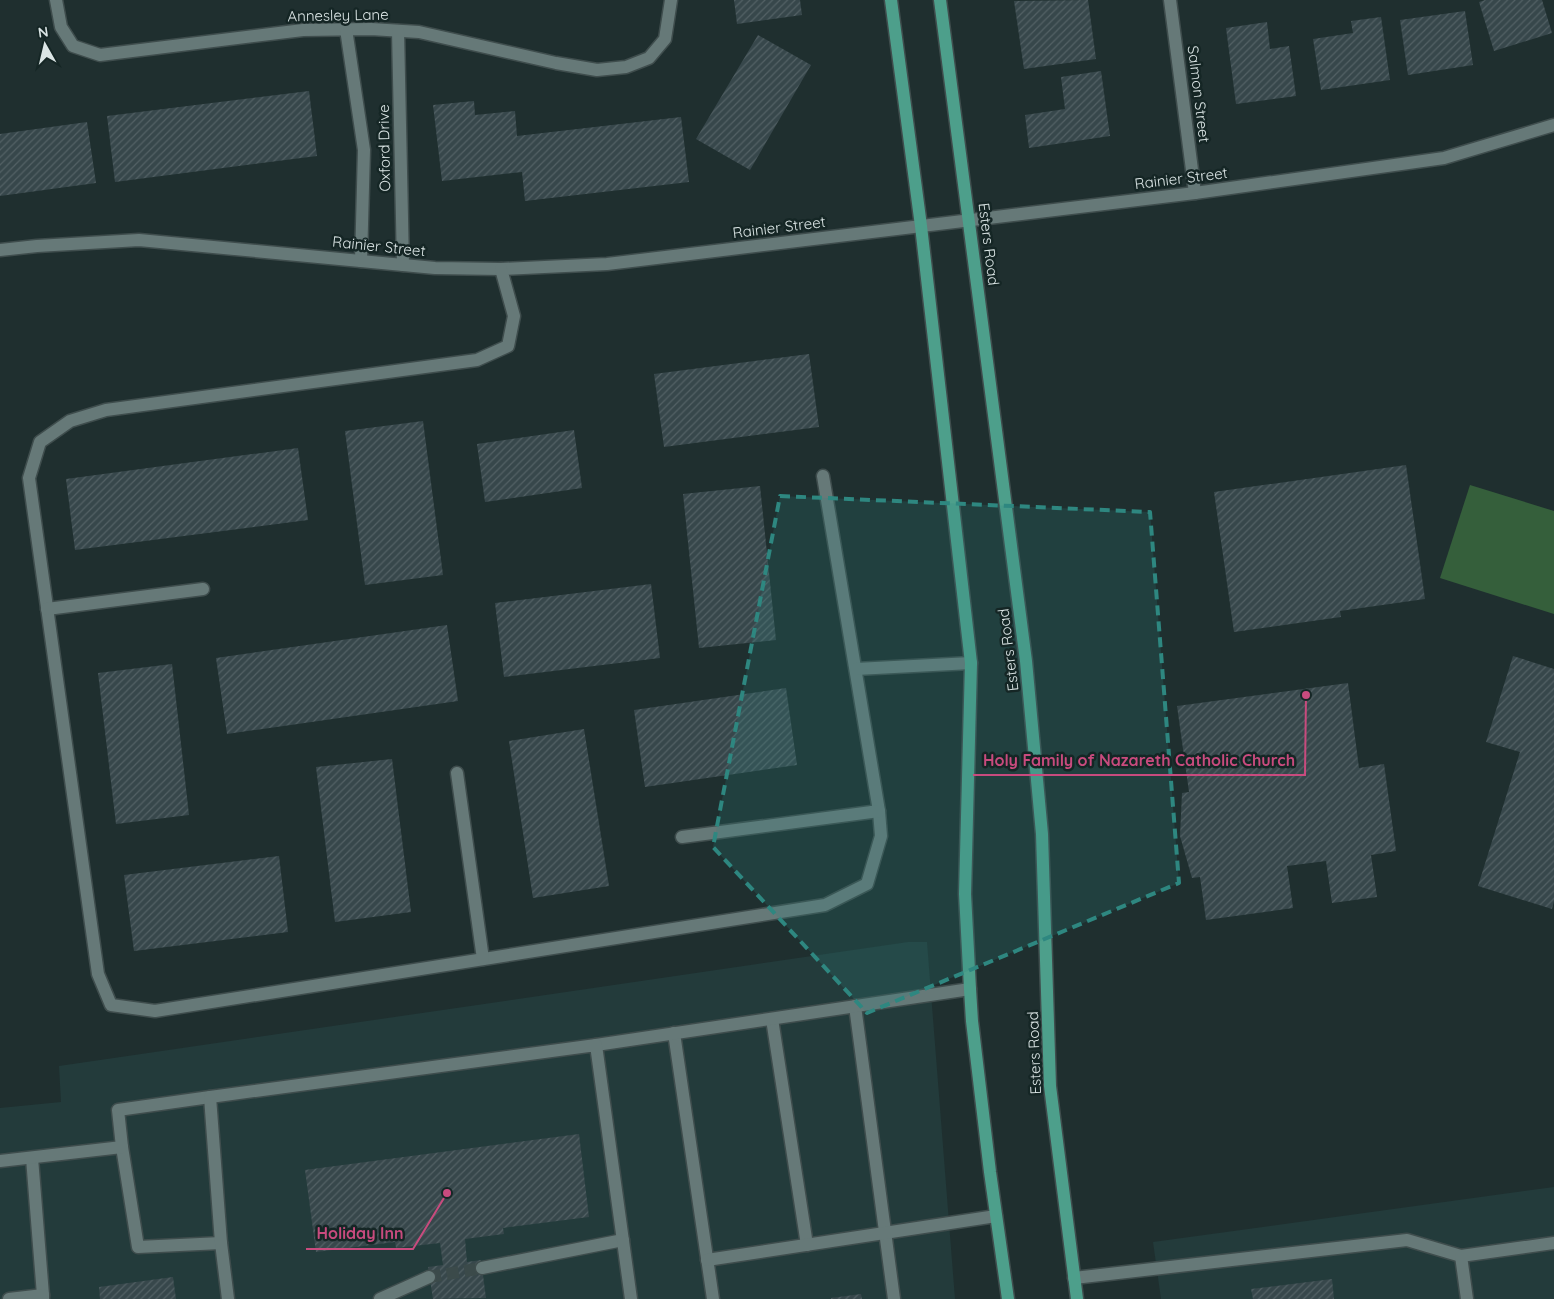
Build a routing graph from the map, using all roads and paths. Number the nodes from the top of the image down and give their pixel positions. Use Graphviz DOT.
graph roads {
  1 [pos="56,0"];
  2 [pos="670,0"];
  3 [pos="891,0"];
  4 [pos="940,0"];
  5 [pos="1170,0"];
  6 [pos="346,29"];
  7 [pos="398,30"];
  8 [pos="1554,124"];
  9 [pos="1195,193"];
  10 [pos="970,220"];
  11 [pos="921,226"];
  12 [pos="0,250"];
  13 [pos="361,261"];
  14 [pos="403,265"];
  15 [pos="501,269"];
  16 [pos="823,476"];
  17 [pos="203,589"];
  18 [pos="47,609"];
  19 [pos="971,663"];
  20 [pos="856,669"];
  21 [pos="457,773"];
  22 [pos="879,810"];
  23 [pos="682,837"];
  24 [pos="483,959"];
  25 [pos="970,989"];
  26 [pos="856,1006"];
  27 [pos="772,1018"];
  28 [pos="674,1033"];
  29 [pos="596,1045"];
  30 [pos="210,1097"];
  31 [pos="122,1147"];
  32 [pos="32,1158"];
  33 [pos="0,1161"];
  34 [pos="996,1216"];
  35 [pos="885,1233"];
  36 [pos="622,1240"];
  37 [pos="221,1242"];
  38 [pos="1554,1243"];
  39 [pos="807,1245"];
  40 [pos="1461,1256"];
  41 [pos="707,1260"];
  42 [pos="482,1268"];
  43 [pos="430,1277"];
  44 [pos="1074,1278"];
  45 [pos="43,1297"];
  46 [pos="9,1299"];
  47 [pos="228,1299"];
  48 [pos="380,1299"];
  49 [pos="630,1299"];
  50 [pos="713,1299"];
  51 [pos="894,1299"];
  52 [pos="1008,1299"];
  53 [pos="1077,1299"];
  54 [pos="1467,1299"];
  1 -- 6 [label="street, Annesley Lane"];
  2 -- 7 [label="street, Annesley Lane"];
  3 -- 11 [label="main road"];
  4 -- 10 [label="main road, Esters Road"];
  5 -- 9 [label="street, Salmon Street"];
  6 -- 7 [label="street, Annesley Lane"];
  6 -- 13 [label="street, Oxford Drive"];
  7 -- 14 [label="street, Oxford Drive"];
  8 -- 9 [label="street, Rainier Street"];
  9 -- 10 [label="street, Rainier Street"];
  10 -- 11 [label="street, Rainier Street"];
  10 -- 44 [label="main road, Esters Road"];
  11 -- 15 [label="street, Rainier Street"];
  11 -- 19 [label="main road"];
  12 -- 13 [label="street, Rainier Street"];
  13 -- 14 [label="street, Rainier Street"];
  14 -- 15 [label="street, Rainier Street"];
  15 -- 18 [label="street"];
  16 -- 20 [label="street"];
  17 -- 18 [label="street"];
  18 -- 24 [label="street"];
  19 -- 20 [label="street"];
  19 -- 25 [label="main road"];
  20 -- 22 [label="street"];
  21 -- 24 [label="street"];
  22 -- 23 [label="street"];
  22 -- 24 [label="street"];
  25 -- 26 [label="street"];
  25 -- 34 [label="main road"];
  26 -- 27 [label="street"];
  26 -- 35 [label="street"];
  27 -- 28 [label="street"];
  27 -- 39 [label="street"];
  28 -- 29 [label="street"];
  28 -- 41 [label="street"];
  29 -- 30 [label="street"];
  29 -- 36 [label="street"];
  30 -- 31 [label="street"];
  30 -- 37 [label="street"];
  31 -- 32 [label="street"];
  31 -- 37 [label="street"];
  32 -- 33 [label="street"];
  32 -- 45 [label="street"];
  34 -- 35 [label="street"];
  34 -- 52 [label="main road"];
  35 -- 39 [label="street"];
  35 -- 51 [label="street"];
  36 -- 42 [label="street"];
  36 -- 49 [label="street"];
  37 -- 47 [label="street"];
  38 -- 40 [label="street"];
  39 -- 41 [label="street"];
  40 -- 44 [label="street"];
  40 -- 54 [label="street"];
  41 -- 50 [label="street"];
  43 -- 48 [label="street"];
  44 -- 53 [label="main road, Esters Road"];
  45 -- 46 [label="street"];
}
